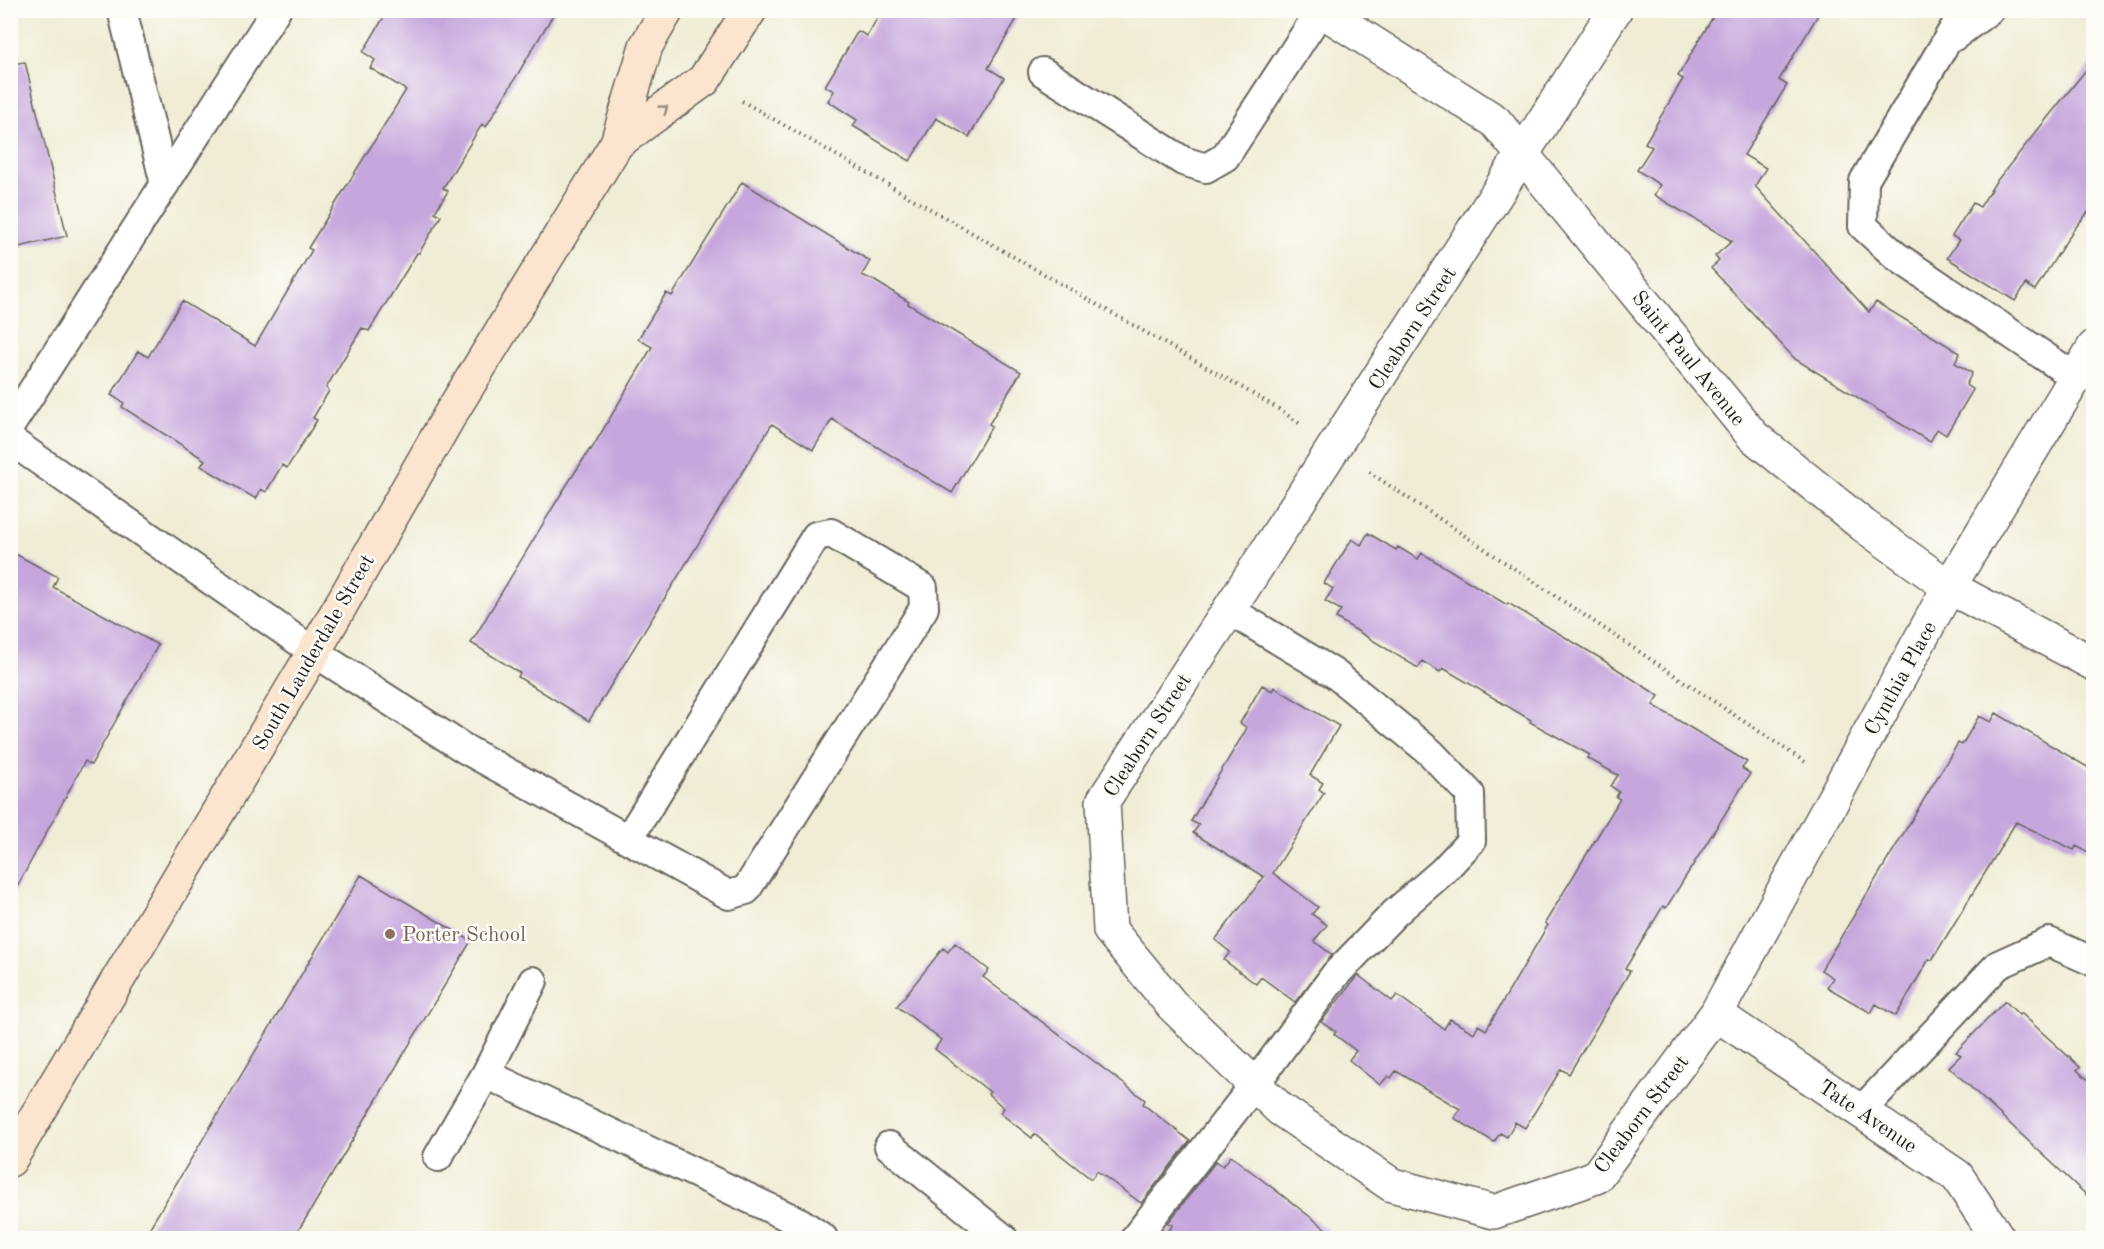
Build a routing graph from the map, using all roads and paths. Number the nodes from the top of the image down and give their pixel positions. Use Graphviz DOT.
graph roads {
  1 [pos="122,10"];
  2 [pos="276,10"];
  3 [pos="667,10"];
  4 [pos="750,10"];
  5 [pos="1321,10"];
  6 [pos="1615,10"];
  7 [pos="1965,10"];
  8 [pos="1989,10"];
  9 [pos="1946,42"];
  10 [pos="1043,72"];
  11 [pos="704,80"];
  12 [pos="617,143"];
  13 [pos="1524,155"];
  14 [pos="165,184"];
  15 [pos="2094,347"];
  16 [pos="2075,377"];
  17 [pos="10,426"];
  18 [pos="10,440"];
  19 [pos="1334,448"];
  20 [pos="1949,587"];
  21 [pos="1229,610"];
  22 [pos="314,652"];
  23 [pos="2094,664"];
  24 [pos="1840,786"];
  25 [pos="628,838"];
  26 [pos="2094,962"];
  27 [pos="532,981"];
  28 [pos="1716,1014"];
  29 [pos="486,1074"];
  30 [pos="1255,1084"];
  31 [pos="1861,1111"];
  32 [pos="889,1146"];
  33 [pos="438,1157"];
  34 [pos="10,1160"];
  35 [pos="823,1239"];
  36 [pos="1003,1239"];
  37 [pos="1135,1239"];
  38 [pos="1998,1239"];
  1 -- 14 [label="lane"];
  2 -- 14 [label="lane"];
  3 -- 12 [label="street, South Lauderdale Street"];
  4 -- 11 [label="street, South Lauderdale Street"];
  5 -- 10 [label="lane"];
  5 -- 13 [label="street, Saint Paul Avenue"];
  6 -- 13 [label="street, Cleaborn Street"];
  7 -- 9 [label="lane"];
  8 -- 9 [label="lane"];
  9 -- 16 [label="lane"];
  12 -- 11 [label="street, South Lauderdale Street, one-way"];
  11 -- 19 [label="path"];
  12 -- 22 [label="street, South Lauderdale Street"];
  13 -- 19 [label="street, Cleaborn Street"];
  13 -- 20 [label="street, Saint Paul Avenue"];
  14 -- 17 [label="lane"];
  15 -- 16 [label="street, Cynthia Place"];
  16 -- 20 [label="street, Cynthia Place"];
  18 -- 22 [label="lane"];
  19 -- 21 [label="street, Cleaborn Street"];
  19 -- 24 [label="path"];
  20 -- 23 [label="street, Saint Paul Avenue"];
  20 -- 24 [label="street, Cynthia Place"];
  21 -- 30 [label="street, Cleaborn Street"];
  21 -- 30 [label="lane"];
  22 -- 25 [label="lane"];
  22 -- 34 [label="street, South Lauderdale Street"];
  24 -- 28 [label="street, Cynthia Place"];
  25 -- 25 [label="lane"];
  26 -- 31 [label="lane"];
  27 -- 29 [label="lane"];
  28 -- 30 [label="street, Cleaborn Street"];
  28 -- 31 [label="street, Tate Avenue"];
  29 -- 33 [label="lane"];
  29 -- 35 [label="lane"];
  30 -- 37 [label="lane"];
  31 -- 38 [label="street, Tate Avenue"];
  32 -- 36 [label="lane"];
}
